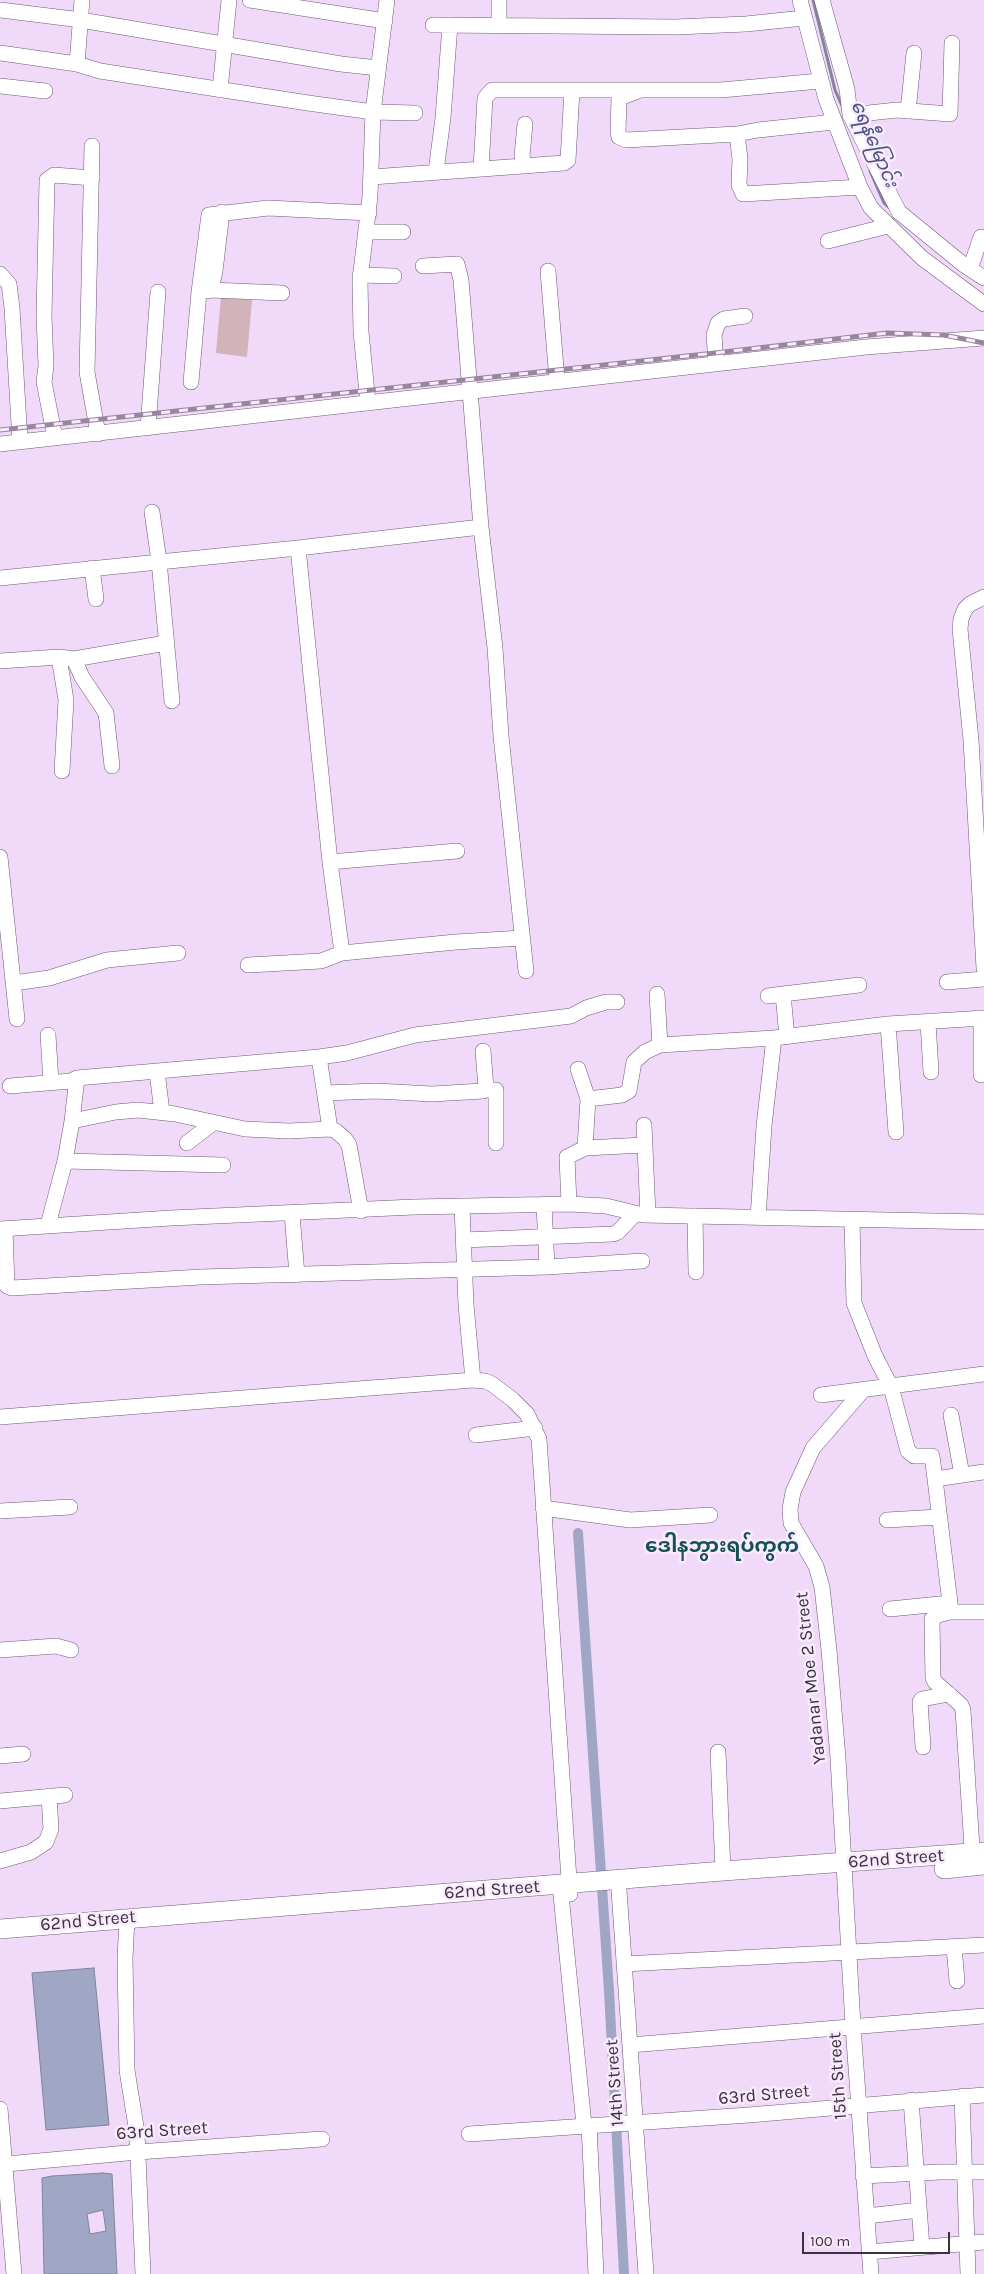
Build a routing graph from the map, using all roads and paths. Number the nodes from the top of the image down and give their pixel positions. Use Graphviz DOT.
graph roads {
  1 [pos="82,0"];
  2 [pos="228,0"];
  3 [pos="250,0"];
  4 [pos="386,0"];
  5 [pos="499,0"];
  6 [pos="800,0"];
  7 [pos="822,0"];
  8 [pos="0,10"];
  9 [pos="804,18"];
  10 [pos="80,20"];
  11 [pos="386,21"];
  12 [pos="433,25"];
  13 [pos="450,25"];
  14 [pos="499,25"];
  15 [pos="821,41"];
  16 [pos="952,43"];
  17 [pos="224,44"];
  18 [pos="0,53"];
  19 [pos="914,53"];
  20 [pos="77,64"];
  21 [pos="378,68"];
  22 [pos="820,81"];
  23 [pos="0,86"];
  24 [pos="220,90"];
  25 [pos="572,90"];
  26 [pos="644,90"];
  27 [pos="45,91"];
  28 [pos="908,111"];
  29 [pos="373,112"];
  30 [pos="415,113"];
  31 [pos="850,115"];
  32 [pos="834,122"];
  33 [pos="525,124"];
  34 [pos="737,134"];
  35 [pos="92,146"];
  36 [pos="524,166"];
  37 [pos="481,169"];
  38 [pos="436,171"];
  39 [pos="372,177"];
  40 [pos="92,178"];
  41 [pos="860,187"];
  42 [pos="369,213"];
  43 [pos="888,226"];
  44 [pos="367,232"];
  45 [pos="403,232"];
  46 [pos="981,237"];
  47 [pos="828,241"];
  48 [pos="423,266"];
  49 [pos="970,269"];
  50 [pos="548,271"];
  51 [pos="0,274"];
  52 [pos="360,275"];
  53 [pos="394,276"];
  54 [pos="984,278"];
  55 [pos="205,291"];
  56 [pos="158,292"];
  57 [pos="282,292"];
  58 [pos="984,304"];
  59 [pos="745,316"];
  60 [pos="984,338"];
  61 [pos="716,363"];
  62 [pos="557,380"];
  63 [pos="191,382"];
  64 [pos="470,392"];
  65 [pos="368,403"];
  66 [pos="148,428"];
  67 [pos="98,434"];
  68 [pos="55,438"];
  69 [pos="20,441"];
  70 [pos="0,444"];
  71 [pos="152,512"];
  72 [pos="481,527"];
  73 [pos="298,548"];
  74 [pos="159,560"];
  75 [pos="92,568"];
  76 [pos="0,578"];
  77 [pos="984,597"];
  78 [pos="96,599"];
  79 [pos="166,643"];
  80 [pos="59,657"];
  81 [pos="74,659"];
  82 [pos="0,662"];
  83 [pos="172,701"];
  84 [pos="112,766"];
  85 [pos="62,771"];
  86 [pos="457,851"];
  87 [pos="0,857"];
  88 [pos="330,862"];
  89 [pos="1,886"];
  90 [pos="982,886"];
  91 [pos="522,938"];
  92 [pos="342,953"];
  93 [pos="178,954"];
  94 [pos="248,965"];
  95 [pos="984,968"];
  96 [pos="526,971"];
  97 [pos="984,979"];
  98 [pos="947,982"];
  99 [pos="14,983"];
  100 [pos="859,986"];
  101 [pos="657,994"];
  102 [pos="617,1002"];
  103 [pos="982,1018"];
  104 [pos="17,1019"];
  105 [pos="928,1022"];
  106 [pos="888,1024"];
  107 [pos="48,1036"];
  108 [pos="780,1038"];
  109 [pos="660,1045"];
  110 [pos="483,1051"];
  111 [pos="319,1057"];
  112 [pos="578,1069"];
  113 [pos="158,1072"];
  114 [pos="931,1072"];
  115 [pos="981,1075"];
  116 [pos="77,1078"];
  117 [pos="51,1082"];
  118 [pos="10,1086"];
  119 [pos="485,1090"];
  120 [pos="325,1094"];
  121 [pos="588,1099"];
  122 [pos="162,1112"];
  123 [pos="72,1121"];
  124 [pos="213,1123"];
  125 [pos="644,1125"];
  126 [pos="330,1129"];
  127 [pos="896,1132"];
  128 [pos="496,1142"];
  129 [pos="187,1143"];
  130 [pos="644,1145"];
  131 [pos="585,1148"];
  132 [pos="65,1161"];
  133 [pos="223,1164"];
  134 [pos="544,1204"];
  135 [pos="569,1204"];
  136 [pos="462,1206"];
  137 [pos="360,1210"];
  138 [pos="292,1214"];
  139 [pos="641,1214"];
  140 [pos="695,1216"];
  141 [pos="758,1218"];
  142 [pos="852,1220"];
  143 [pos="984,1222"];
  144 [pos="48,1225"];
  145 [pos="2,1229"];
  146 [pos="545,1237"];
  147 [pos="463,1240"];
  148 [pos="642,1261"];
  149 [pos="547,1267"];
  150 [pos="464,1268"];
  151 [pos="696,1272"];
  152 [pos="297,1275"];
  153 [pos="984,1374"];
  154 [pos="473,1380"];
  155 [pos="891,1387"];
  156 [pos="864,1390"];
  157 [pos="821,1395"];
  158 [pos="952,1415"];
  159 [pos="0,1417"];
  160 [pos="535,1428"];
  161 [pos="476,1435"];
  162 [pos="984,1472"];
  163 [pos="962,1475"];
  164 [pos="935,1478"];
  165 [pos="70,1507"];
  166 [pos="544,1508"];
  167 [pos="0,1511"];
  168 [pos="710,1515"];
  169 [pos="939,1517"];
  170 [pos="887,1520"];
  171 [pos="950,1608"];
  172 [pos="890,1609"];
  173 [pos="984,1612"];
  174 [pos="0,1650"];
  175 [pos="71,1650"];
  176 [pos="949,1694"];
  177 [pos="924,1747"];
  178 [pos="718,1752"];
  179 [pos="23,1754"];
  180 [pos="0,1756"];
  181 [pos="65,1794"];
  182 [pos="49,1796"];
  183 [pos="0,1801"];
  184 [pos="978,1859"];
  185 [pos="0,1861"];
  186 [pos="844,1869"];
  187 [pos="723,1871"];
  188 [pos="614,1887"];
  189 [pos="572,1890"];
  190 [pos="128,1924"];
  191 [pos="0,1929"];
  192 [pos="0,1940"];
  193 [pos="984,1945"];
  194 [pos="954,1947"];
  195 [pos="850,1952"];
  196 [pos="624,1964"];
  197 [pos="957,1981"];
  198 [pos="984,2016"];
  199 [pos="853,2026"];
  200 [pos="630,2045"];
  201 [pos="984,2095"];
  202 [pos="962,2096"];
  203 [pos="911,2100"];
  204 [pos="860,2105"];
  205 [pos="0,2109"];
  206 [pos="634,2124"];
  207 [pos="592,2125"];
  208 [pos="469,2134"];
  209 [pos="322,2139"];
  210 [pos="138,2152"];
  211 [pos="6,2164"];
  212 [pos="984,2172"];
  213 [pos="917,2173"];
  214 [pos="964,2173"];
  215 [pos="863,2176"];
  216 [pos="919,2210"];
  217 [pos="866,2216"];
  218 [pos="984,2242"];
  219 [pos="966,2244"];
  220 [pos="922,2247"];
  221 [pos="869,2252"];
  222 [pos="14,2274"];
  223 [pos="143,2274"];
  224 [pos="596,2274"];
  225 [pos="646,2274"];
  226 [pos="871,2274"];
  227 [pos="968,2274"];
  1 -- 10 [label="street"];
  2 -- 17 [label="street"];
  3 -- 11 [label="street"];
  4 -- 11 [label="street"];
  5 -- 14 [label="street"];
  6 -- 9 [label="street"];
  7 -- 15 [label="street"];
  8 -- 10 [label="street"];
  9 -- 14 [label="street"];
  9 -- 15 [label="street"];
  10 -- 17 [label="street"];
  10 -- 20 [label="street"];
  11 -- 21 [label="street"];
  12 -- 13 [label="street"];
  13 -- 14 [label="street"];
  13 -- 38 [label="street"];
  15 -- 22 [label="street"];
  15 -- 31 [label="street"];
  16 -- 28 [label="street"];
  17 -- 21 [label="street"];
  17 -- 24 [label="street"];
  18 -- 20 [label="street"];
  19 -- 28 [label="street"];
  20 -- 24 [label="street"];
  21 -- 29 [label="street"];
  22 -- 26 [label="street"];
  22 -- 32 [label="street"];
  23 -- 27 [label="street"];
  24 -- 29 [label="street"];
  25 -- 26 [label="street"];
  25 -- 36 [label="street"];
  25 -- 37 [label="street"];
  26 -- 34 [label="street"];
  28 -- 31 [label="street"];
  29 -- 30 [label="street"];
  29 -- 39 [label="street"];
  31 -- 49 [label="street"];
  32 -- 34 [label="street"];
  32 -- 41 [label="street"];
  33 -- 36 [label="street"];
  34 -- 41 [label="street"];
  35 -- 40 [label="street"];
  36 -- 37 [label="street"];
  37 -- 38 [label="street"];
  38 -- 39 [label="street"];
  39 -- 42 [label="street"];
  40 -- 67 [label="street"];
  40 -- 68 [label="street"];
  41 -- 43 [label="street"];
  42 -- 44 [label="street"];
  42 -- 55 [label="street"];
  43 -- 47 [label="street"];
  43 -- 58 [label="street"];
  44 -- 45 [label="street"];
  44 -- 52 [label="street"];
  46 -- 49 [label="street"];
  48 -- 64 [label="street"];
  49 -- 54 [label="street"];
  50 -- 62 [label="street"];
  51 -- 69 [label="street"];
  52 -- 53 [label="street"];
  52 -- 65 [label="street"];
  55 -- 57 [label="street"];
  55 -- 63 [label="street"];
  56 -- 66 [label="street"];
  59 -- 61 [label="street"];
  60 -- 61 [label="street"];
  61 -- 62 [label="street"];
  62 -- 64 [label="street"];
  64 -- 65 [label="street"];
  64 -- 72 [label="street"];
  65 -- 66 [label="street"];
  66 -- 67 [label="street"];
  67 -- 68 [label="street"];
  68 -- 69 [label="street"];
  69 -- 70 [label="street"];
  71 -- 74 [label="street"];
  72 -- 73 [label="street"];
  72 -- 91 [label="street"];
  73 -- 74 [label="street"];
  73 -- 88 [label="street"];
  74 -- 75 [label="street"];
  74 -- 79 [label="street"];
  75 -- 76 [label="street"];
  75 -- 78 [label="street"];
  77 -- 90 [label="street"];
  79 -- 81 [label="street"];
  79 -- 83 [label="street"];
  80 -- 81 [label="street"];
  80 -- 82 [label="street"];
  80 -- 85 [label="street"];
  81 -- 84 [label="street"];
  86 -- 88 [label="street"];
  87 -- 89 [label="street"];
  88 -- 92 [label="street"];
  89 -- 99 [label="street"];
  90 -- 95 [label="street"];
  91 -- 92 [label="street"];
  91 -- 96 [label="street"];
  92 -- 94 [label="street"];
  93 -- 99 [label="street"];
  97 -- 98 [label="street"];
  99 -- 104 [label="street"];
  100 -- 108 [label="street"];
  101 -- 109 [label="street"];
  102 -- 111 [label="street"];
  103 -- 105 [label="street"];
  103 -- 115 [label="street"];
  105 -- 106 [label="street"];
  105 -- 114 [label="street"];
  106 -- 108 [label="street"];
  106 -- 127 [label="street"];
  107 -- 117 [label="street"];
  108 -- 109 [label="street"];
  108 -- 141 [label="street"];
  109 -- 121 [label="street"];
  110 -- 119 [label="street"];
  111 -- 113 [label="street"];
  111 -- 120 [label="street"];
  112 -- 121 [label="street"];
  113 -- 116 [label="street"];
  113 -- 122 [label="street"];
  116 -- 117 [label="street"];
  116 -- 123 [label="street"];
  117 -- 118 [label="street"];
  119 -- 120 [label="street"];
  119 -- 128 [label="street"];
  120 -- 126 [label="street"];
  121 -- 131 [label="street"];
  122 -- 123 [label="street"];
  122 -- 124 [label="street"];
  123 -- 132 [label="street"];
  124 -- 126 [label="street"];
  124 -- 129 [label="street"];
  125 -- 130 [label="street"];
  126 -- 137 [label="street"];
  130 -- 131 [label="street"];
  130 -- 139 [label="street"];
  131 -- 135 [label="street"];
  132 -- 133 [label="street"];
  132 -- 144 [label="street"];
  134 -- 135 [label="street"];
  134 -- 136 [label="street"];
  134 -- 146 [label="street"];
  135 -- 139 [label="street"];
  136 -- 137 [label="street"];
  136 -- 147 [label="street"];
  137 -- 138 [label="street"];
  138 -- 144 [label="street"];
  138 -- 152 [label="street"];
  139 -- 140 [label="street"];
  139 -- 146 [label="street"];
  140 -- 141 [label="street"];
  140 -- 151 [label="street"];
  141 -- 142 [label="street"];
  142 -- 143 [label="street"];
  142 -- 155 [label="street"];
  144 -- 145 [label="street"];
  145 -- 152 [label="street"];
  146 -- 147 [label="street"];
  146 -- 149 [label="street"];
  147 -- 150 [label="street"];
  148 -- 149 [label="street"];
  149 -- 150 [label="street"];
  150 -- 152 [label="street"];
  150 -- 154 [label="street"];
  153 -- 155 [label="street"];
  154 -- 159 [label="street"];
  154 -- 160 [label="street"];
  155 -- 156 [label="street"];
  155 -- 164 [label="street"];
  156 -- 157 [label="street"];
  156 -- 186 [label="street, Yadanar Moe 2 Street"];
  158 -- 163 [label="street"];
  160 -- 161 [label="street"];
  160 -- 166 [label="street"];
  162 -- 163 [label="street"];
  163 -- 164 [label="street"];
  164 -- 169 [label="street"];
  165 -- 167 [label="street"];
  166 -- 168 [label="street"];
  166 -- 189 [label="street"];
  169 -- 170 [label="street"];
  169 -- 171 [label="street"];
  171 -- 172 [label="street"];
  171 -- 173 [label="street"];
  171 -- 176 [label="street"];
  174 -- 175 [label="street"];
  176 -- 177 [label="street"];
  176 -- 184 [label="street"];
  178 -- 187 [label="street"];
  179 -- 180 [label="street"];
  181 -- 182 [label="street"];
  182 -- 183 [label="street"];
  182 -- 185 [label="street"];
  184 -- 186 [label="main road, 62nd Street"];
  186 -- 187 [label="main road, 62nd Street"];
  186 -- 188 [label="main road, 62nd Street"];
  186 -- 195 [label="street, 15th Street"];
  187 -- 188 [label="main road, 62nd Street"];
  188 -- 189 [label="main road, 62nd Street"];
  188 -- 196 [label="street, 14th Street"];
  189 -- 190 [label="main road, 62nd Street"];
  189 -- 207 [label="street"];
  190 -- 191 [label="main road, 62nd Street"];
  190 -- 192 [label="main road, 62nd Street"];
  190 -- 210 [label="street"];
  193 -- 194 [label="street"];
  194 -- 195 [label="street"];
  194 -- 197 [label="street"];
  195 -- 196 [label="street"];
  195 -- 199 [label="street, 15th Street"];
  196 -- 200 [label="street, 14th Street"];
  198 -- 199 [label="street"];
  199 -- 200 [label="street"];
  199 -- 204 [label="street, 15th Street"];
  200 -- 206 [label="street, 14th Street"];
  201 -- 202 [label="street, 63rd Street"];
  202 -- 203 [label="street, 63rd Street"];
  202 -- 214 [label="street"];
  203 -- 204 [label="street, 63rd Street"];
  203 -- 213 [label="street"];
  204 -- 206 [label="street, 63rd Street"];
  204 -- 215 [label="street, 15th Street"];
  205 -- 211 [label="street"];
  206 -- 207 [label="street, 63rd Street"];
  206 -- 225 [label="street, 14th Street"];
  207 -- 208 [label="street, 63rd Street"];
  207 -- 224 [label="street"];
  209 -- 210 [label="street, 63rd Street"];
  210 -- 211 [label="street, 63rd Street"];
  210 -- 223 [label="street"];
  211 -- 222 [label="street"];
  212 -- 214 [label="street"];
  213 -- 214 [label="street"];
  213 -- 215 [label="street"];
  213 -- 216 [label="street"];
  214 -- 219 [label="street"];
  215 -- 217 [label="street, 15th Street"];
  216 -- 217 [label="street"];
  216 -- 220 [label="street"];
  217 -- 221 [label="street, 15th Street"];
  218 -- 219 [label="street"];
  219 -- 220 [label="street"];
  219 -- 227 [label="street"];
  220 -- 221 [label="street"];
  221 -- 226 [label="street, 15th Street"];
}
